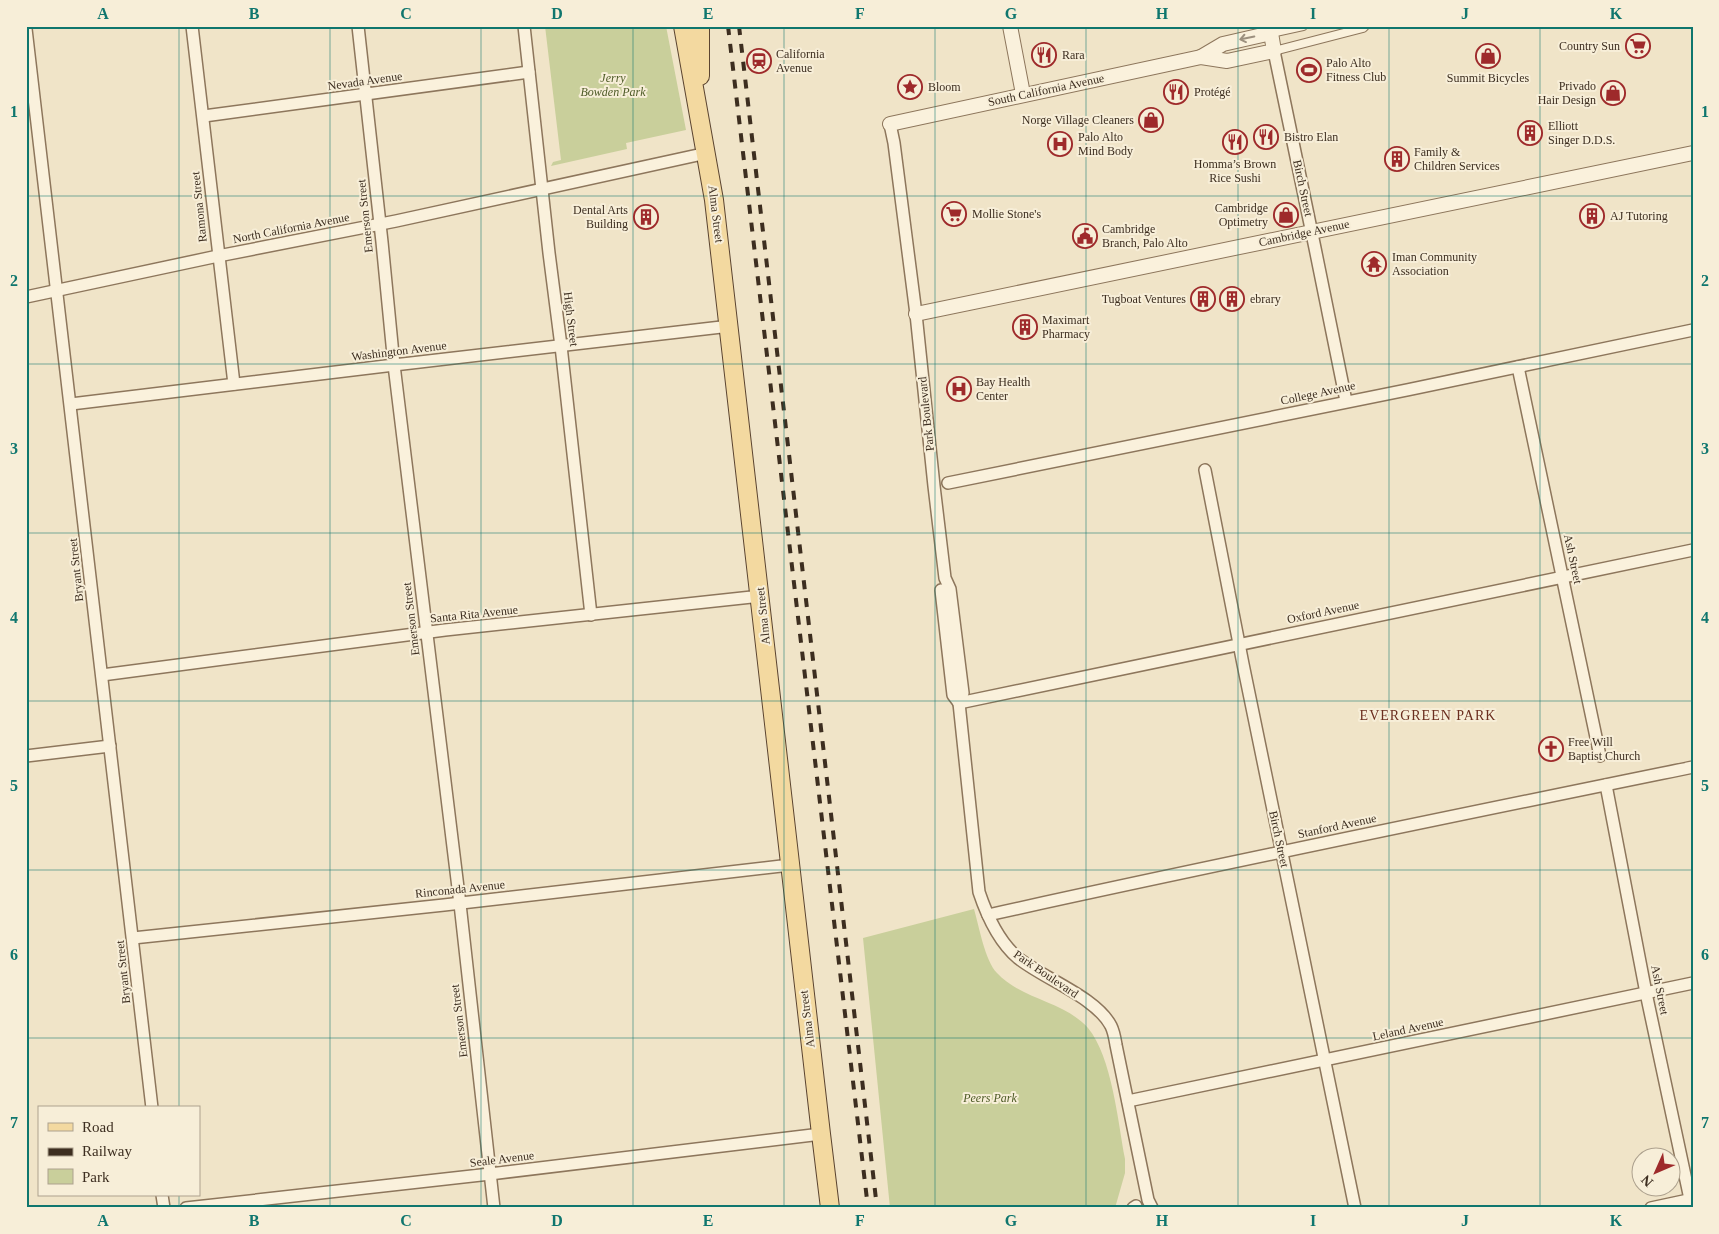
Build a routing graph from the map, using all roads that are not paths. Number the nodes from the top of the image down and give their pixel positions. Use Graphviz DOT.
graph roads {
  1 [pos="192,26"];
  2 [pos="358,26"];
  3 [pos="524,26"];
  4 [pos="683,26"];
  5 [pos="700,26"];
  6 [pos="1010,26"];
  7 [pos="1303,26"];
  8 [pos="1365,26"];
  9 [pos="26,29"];
  10 [pos="1270,29"];
  11 [pos="1274,51"];
  12 [pos="1202,57"];
  13 [pos="529,72"];
  14 [pos="1024,94"];
  15 [pos="366,95"];
  16 [pos="699,112"];
  17 [pos="204,116"];
  18 [pos="890,124"];
  19 [pos="1693,152"];
  20 [pos="707,153"];
  21 [pos="543,189"];
  22 [pos="380,224"];
  23 [pos="1312,232"];
  24 [pos="218,256"];
  25 [pos="56,291"];
  26 [pos="26,297"];
  27 [pos="916,314"];
  28 [pos="730,326"];
  29 [pos="1693,330"];
  30 [pos="561,346"];
  31 [pos="394,364"];
  32 [pos="1518,368"];
  33 [pos="234,384"];
  34 [pos="1346,401"];
  35 [pos="71,404"];
  36 [pos="1205,470"];
  37 [pos="948,483"];
  38 [pos="1693,550"];
  39 [pos="1562,577"];
  40 [pos="941,590"];
  41 [pos="761,596"];
  42 [pos="591,615"];
  43 [pos="427,633"];
  44 [pos="1239,644"];
  45 [pos="102,675"];
  46 [pos="959,703"];
  47 [pos="110,746"];
  48 [pos="26,756"];
  49 [pos="1600,756"];
  50 [pos="1693,767"];
  51 [pos="1606,785"];
  52 [pos="1282,851"];
  53 [pos="790,865"];
  54 [pos="460,904"];
  55 [pos="988,915"];
  56 [pos="133,938"];
  57 [pos="1693,983"];
  58 [pos="1646,993"];
  59 [pos="1324,1060"];
  60 [pos="1128,1101"];
  61 [pos="152,1106"];
  62 [pos="821,1134"];
  63 [pos="490,1174"];
  64 [pos="1692,1199"];
  65 [pos="186,1208"];
  66 [pos="494,1208"];
  67 [pos="830,1208"];
  68 [pos="1152,1208"];
  69 [pos="1355,1208"];
  70 [pos="1651,1208"];
  1 -- 17 [label="street, Ramona Street"];
  2 -- 15 [label="street, Emerson Street"];
  3 -- 13 [label="street, High Street"];
  4 -- 16 [label="main road, Alma Street"];
  5 -- 16 [label="main road"];
  6 -- 14 [label="street"];
  7 -- 10 [label="street, South California Avenue"];
  8 -- 11 [label="street, South California Avenue"];
  9 -- 25 [label="street, Bryant Street"];
  10 -- 11 [label="street, Birch Street"];
  10 -- 12 [label="street, South California Avenue, one-way"];
  11 -- 12 [label="street, South California Avenue"];
  11 -- 23 [label="street, Birch Street"];
  12 -- 14 [label="street, South California Avenue"];
  13 -- 15 [label="street, Nevada Avenue"];
  13 -- 21 [label="street, High Street"];
  14 -- 18 [label="street, South California Avenue"];
  15 -- 17 [label="street, Nevada Avenue"];
  15 -- 22 [label="street, Emerson Street"];
  16 -- 20 [label="main road, Alma Street"];
  17 -- 24 [label="street, Ramona Street"];
  18 -- 27 [label="street, Park Boulevard"];
  19 -- 23 [label="street, Cambridge Avenue"];
  20 -- 21 [label="street, North California Avenue"];
  20 -- 28 [label="main road, Alma Street"];
  21 -- 22 [label="street, North California Avenue"];
  21 -- 30 [label="street, High Street"];
  22 -- 24 [label="street, North California Avenue"];
  22 -- 31 [label="street, Emerson Street"];
  23 -- 27 [label="street, Cambridge Avenue"];
  23 -- 34 [label="street, Birch Street"];
  24 -- 25 [label="street, North California Avenue"];
  24 -- 33 [label="street, Ramona Street"];
  25 -- 26 [label="street, North California Avenue"];
  25 -- 35 [label="street, Bryant Street"];
  27 -- 46 [label="street, Park Boulevard"];
  28 -- 30 [label="street, Washington Avenue"];
  28 -- 41 [label="main road, Alma Street"];
  29 -- 32 [label="street, College Avenue"];
  30 -- 31 [label="street, Washington Avenue"];
  30 -- 42 [label="street, High Street"];
  31 -- 33 [label="street, Washington Avenue"];
  31 -- 43 [label="street, Emerson Street"];
  32 -- 34 [label="street, College Avenue"];
  32 -- 39 [label="street, Ash Street"];
  33 -- 35 [label="street, Washington Avenue"];
  34 -- 37 [label="street, College Avenue"];
  35 -- 45 [label="street, Bryant Street"];
  36 -- 44 [label="street, Birch Street"];
  38 -- 39 [label="street, Oxford Avenue"];
  39 -- 44 [label="street, Oxford Avenue"];
  39 -- 49 [label="street, Ash Street"];
  40 -- 46 [label="street, Park Boulevard"];
  41 -- 42 [label="street, Santa Rita Avenue"];
  41 -- 53 [label="main road, Alma Street"];
  42 -- 43 [label="street, Santa Rita Avenue"];
  43 -- 45 [label="street, Santa Rita Avenue"];
  43 -- 54 [label="street, Emerson Street"];
  44 -- 46 [label="street, Oxford Avenue"];
  44 -- 52 [label="street, Birch Street"];
  45 -- 47 [label="street, Bryant Street"];
  46 -- 55 [label="street, Park Boulevard"];
  47 -- 48 [label="street"];
  47 -- 56 [label="street, Bryant Street"];
  50 -- 51 [label="street, Stanford Avenue"];
  51 -- 52 [label="street, Stanford Avenue"];
  51 -- 58 [label="street, Ash Street"];
  52 -- 55 [label="street, Stanford Avenue"];
  52 -- 59 [label="street, Birch Street"];
  53 -- 54 [label="street, Rinconada Avenue"];
  53 -- 62 [label="main road, Alma Street"];
  54 -- 56 [label="street, Rinconada Avenue"];
  54 -- 63 [label="street, Emerson Street"];
  55 -- 60 [label="street, Park Boulevard"];
  56 -- 61 [label="street, Bryant Street"];
  57 -- 58 [label="street, Leland Avenue"];
  58 -- 59 [label="street, Leland Avenue"];
  58 -- 64 [label="street, Ash Street"];
  59 -- 60 [label="street, Leland Avenue"];
  59 -- 69 [label="street, Birch Street"];
  60 -- 68 [label="street, Park Boulevard"];
  62 -- 63 [label="street, Seale Avenue"];
  62 -- 67 [label="main road, Alma Street"];
  63 -- 65 [label="street, Seale Avenue"];
  63 -- 66 [label="street, Emerson Street"];
  64 -- 70 [label="street"];
}
